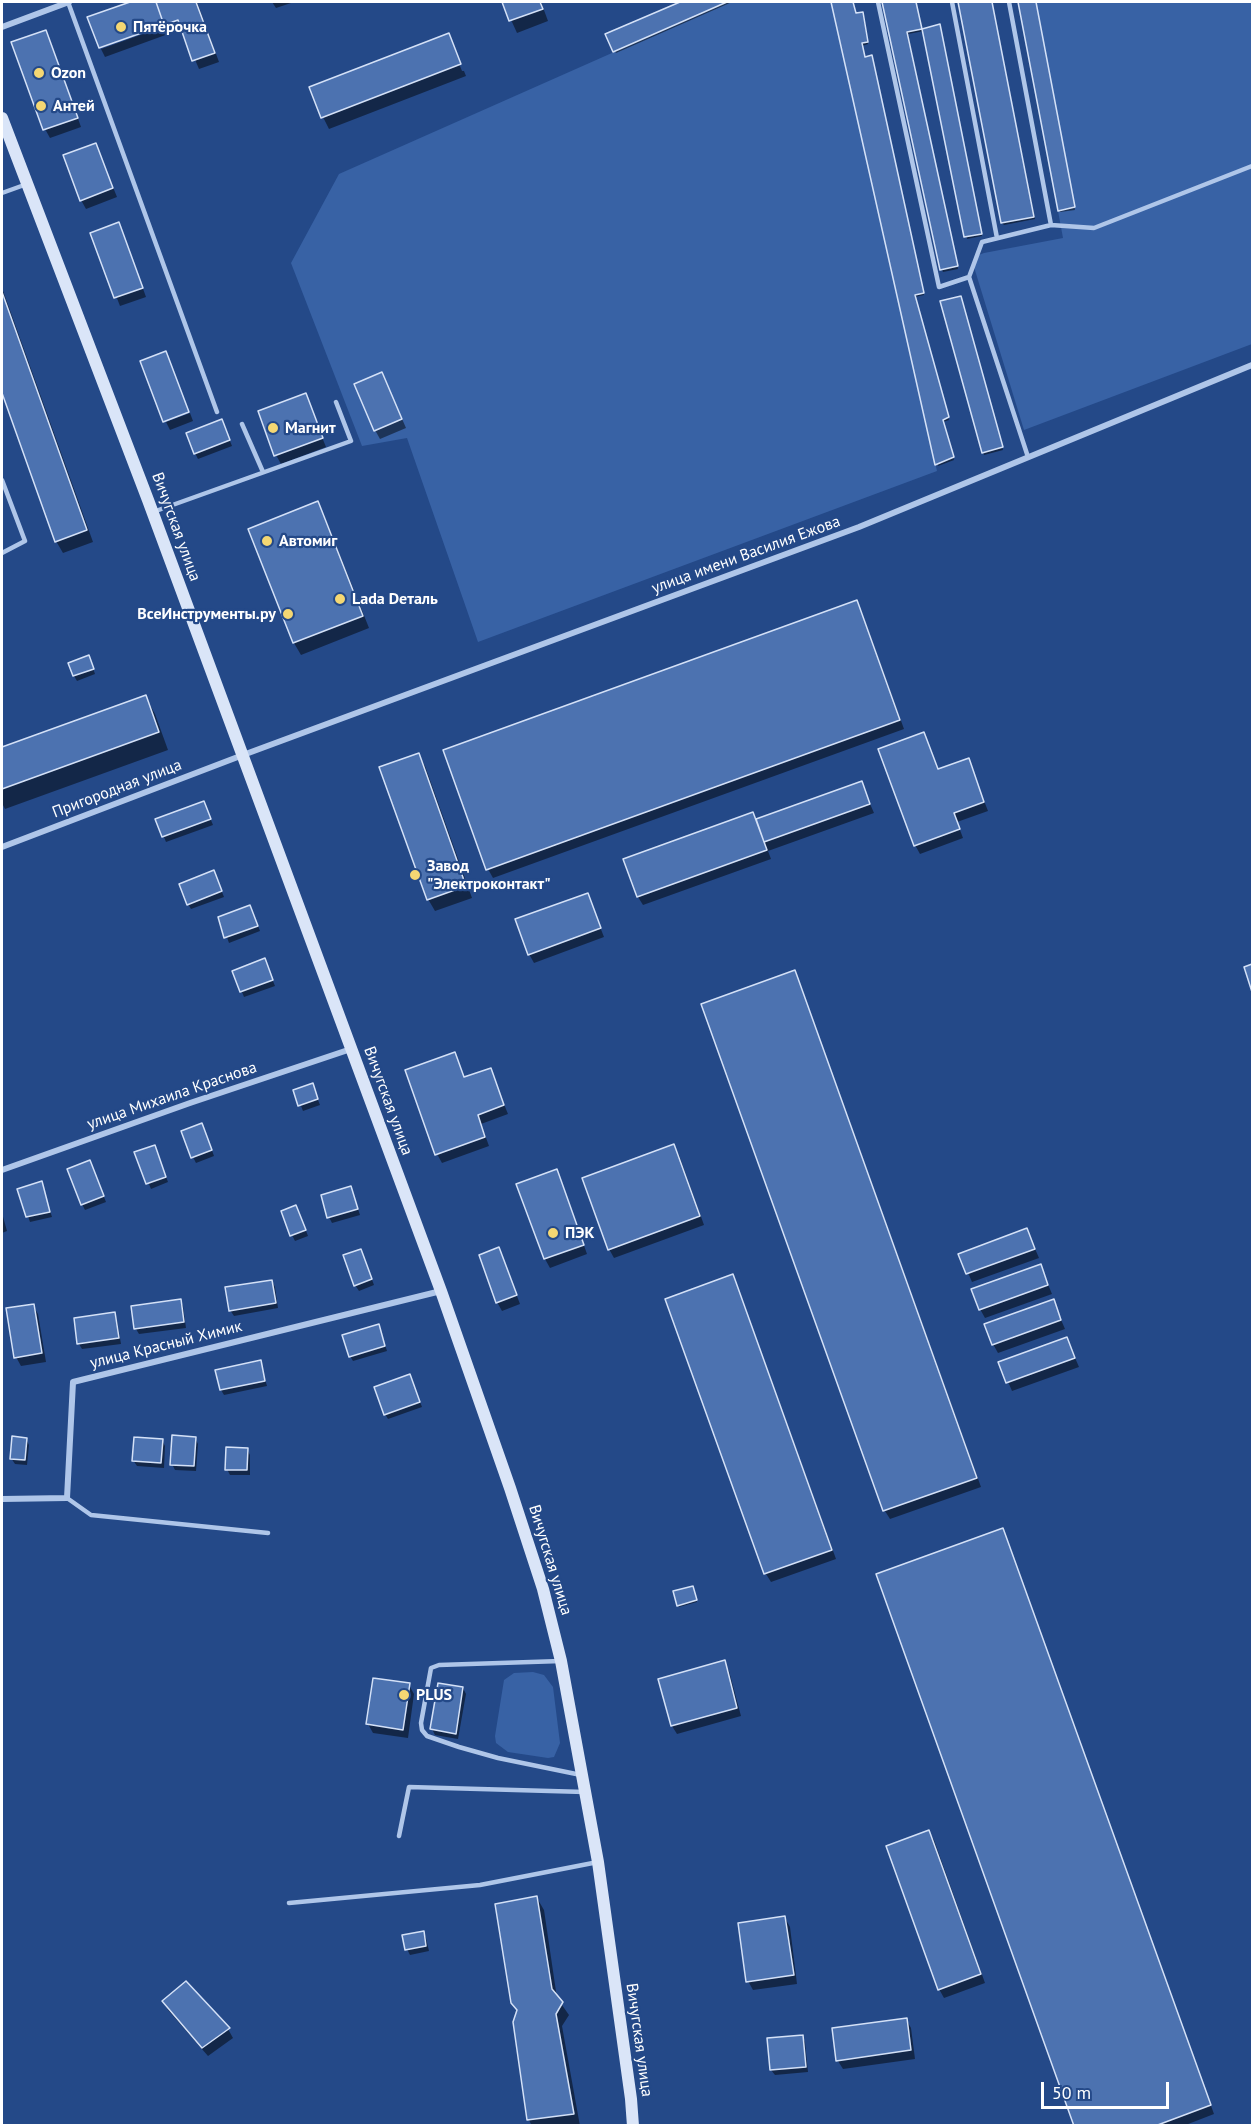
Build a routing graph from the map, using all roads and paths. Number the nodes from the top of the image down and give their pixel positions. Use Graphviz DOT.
graph roads {
  1 [pos="68,2"];
  2 [pos="878,2"];
  3 [pos="952,2"];
  4 [pos="1009,2"];
  5 [pos="2,27"];
  6 [pos="2,118"];
  7 [pos="1252,166"];
  8 [pos="27,184"];
  9 [pos="2,193"];
  10 [pos="1051,225"];
  11 [pos="997,238"];
  12 [pos="969,277"];
  13 [pos="1252,365"];
  14 [pos="336,402"];
  15 [pos="217,412"];
  16 [pos="242,424"];
  17 [pos="1028,457"];
  18 [pos="262,472"];
  19 [pos="2,480"];
  20 [pos="153,512"];
  21 [pos="2,553"];
  22 [pos="243,755"];
  23 [pos="2,847"];
  24 [pos="351,1049"];
  25 [pos="2,1170"];
  26 [pos="441,1291"];
  27 [pos="2,1498"];
  28 [pos="67,1498"];
  29 [pos="268,1533"];
  30 [pos="561,1661"];
  31 [pos="582,1775"];
  32 [pos="585,1792"];
  33 [pos="399,1836"];
  34 [pos="598,1862"];
  35 [pos="289,1904"];
  36 [pos="633,2126"];
  1 -- 5 [label="street"];
  1 -- 15 [label="lane"];
  2 -- 12 [label="lane"];
  3 -- 11 [label="lane"];
  4 -- 10 [label="lane"];
  6 -- 8 [label="main road, Вичугская улица"];
  7 -- 10 [label="lane"];
  8 -- 9 [label="lane"];
  8 -- 20 [label="main road, Вичугская улица"];
  10 -- 11 [label="lane"];
  11 -- 12 [label="lane"];
  12 -- 17 [label="lane"];
  13 -- 17 [label="street, улица имени Василия Ежова"];
  14 -- 18 [label="lane"];
  16 -- 18 [label="lane"];
  17 -- 22 [label="street, улица имени Василия Ежова"];
  18 -- 20 [label="lane"];
  19 -- 21 [label="lane"];
  20 -- 22 [label="main road, Вичугская улица"];
  22 -- 23 [label="street, Пригородная улица"];
  22 -- 24 [label="main road, Вичугская улица"];
  24 -- 25 [label="street, улица Михаила Краснова"];
  24 -- 26 [label="main road, Вичугская улица"];
  26 -- 28 [label="street, улица Красный Химик"];
  26 -- 30 [label="main road, Вичугская улица"];
  27 -- 28 [label="street"];
  28 -- 29 [label="lane"];
  30 -- 31 [label="main road, Вичугская улица"];
  30 -- 31 [label="lane"];
  31 -- 32 [label="main road, Вичугская улица"];
  32 -- 33 [label="lane"];
  32 -- 34 [label="main road, Вичугская улица"];
  34 -- 35 [label="lane"];
  34 -- 36 [label="main road, Вичугская улица"];
}
